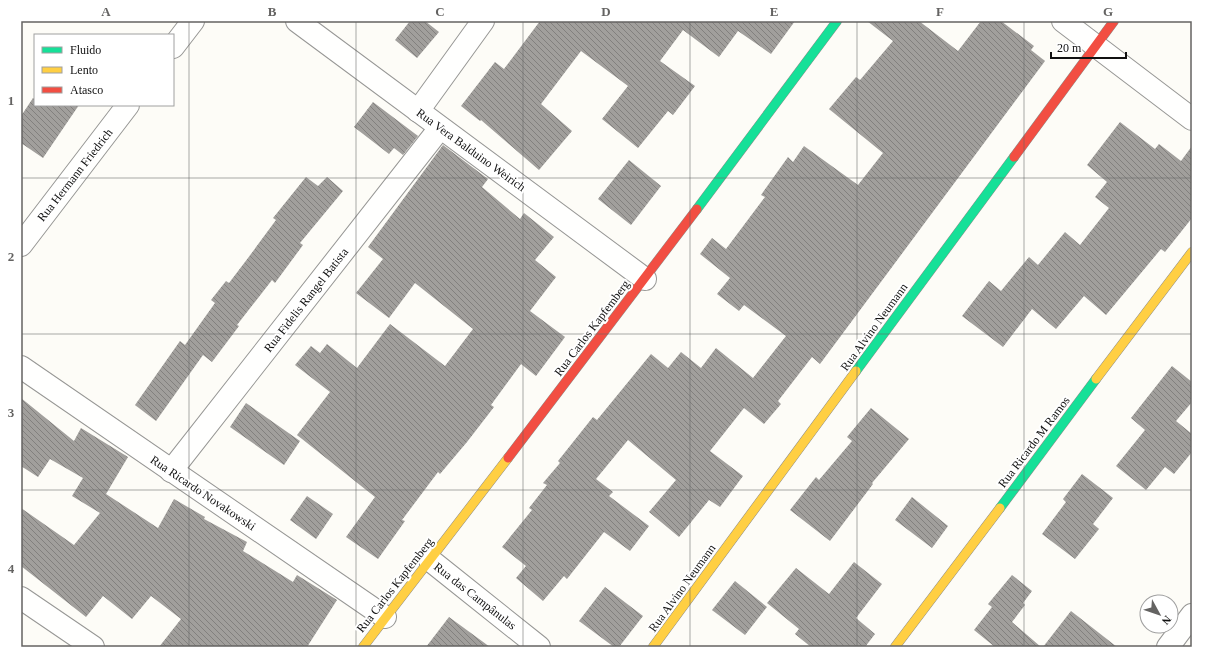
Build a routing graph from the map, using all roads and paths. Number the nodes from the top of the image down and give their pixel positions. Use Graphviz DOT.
graph roads {
  1 [pos="193,21"];
  2 [pos="297,21"];
  3 [pos="483,21"];
  4 [pos="837,21"];
  5 [pos="1063,21"];
  6 [pos="1114,21"];
  7 [pos="1095,45"];
  8 [pos="174,46"];
  9 [pos="127,106"];
  10 [pos="418,111"];
  11 [pos="1192,119"];
  12 [pos="440,128"];
  13 [pos="21,245"];
  14 [pos="1192,252"];
  15 [pos="645,279"];
  16 [pos="21,367"];
  17 [pos="171,471"];
  18 [pos="430,560"];
  19 [pos="21,598"];
  20 [pos="1192,615"];
  21 [pos="385,617"];
  22 [pos="93,647"];
  23 [pos="363,647"];
  24 [pos="539,647"];
  25 [pos="653,647"];
  26 [pos="895,647"];
  27 [pos="1168,647"];
  1 -- 8 [label="street"];
  2 -- 10 [label="street, Rua Vera Balduino Weirich"];
  3 -- 10 [label="street"];
  4 -- 15 [label="street, Rua Carlos Kapfemberg"];
  5 -- 7 [label="street"];
  6 -- 7 [label="street, Rua Alvino Neumann"];
  7 -- 11 [label="street"];
  7 -- 25 [label="street, Rua Alvino Neumann"];
  9 -- 13 [label="street, Rua Hermann Friedrich"];
  10 -- 12 [label="street, Rua Vera Balduino Weirich"];
  12 -- 15 [label="street, Rua Vera Balduino Weirich"];
  12 -- 17 [label="street, Rua Fidelis Rangel Batista"];
  14 -- 26 [label="street, Rua Ricardo M Ramos"];
  15 -- 18 [label="street, Rua Carlos Kapfemberg"];
  16 -- 17 [label="street, Rua Ricardo Novakowski"];
  17 -- 21 [label="street, Rua Ricardo Novakowski"];
  18 -- 21 [label="street, Rua Carlos Kapfemberg"];
  18 -- 24 [label="street, Rua das Campânulas"];
  19 -- 22 [label="street"];
  20 -- 27 [label="street"];
  21 -- 23 [label="street, Rua Carlos Kapfemberg"];
}
